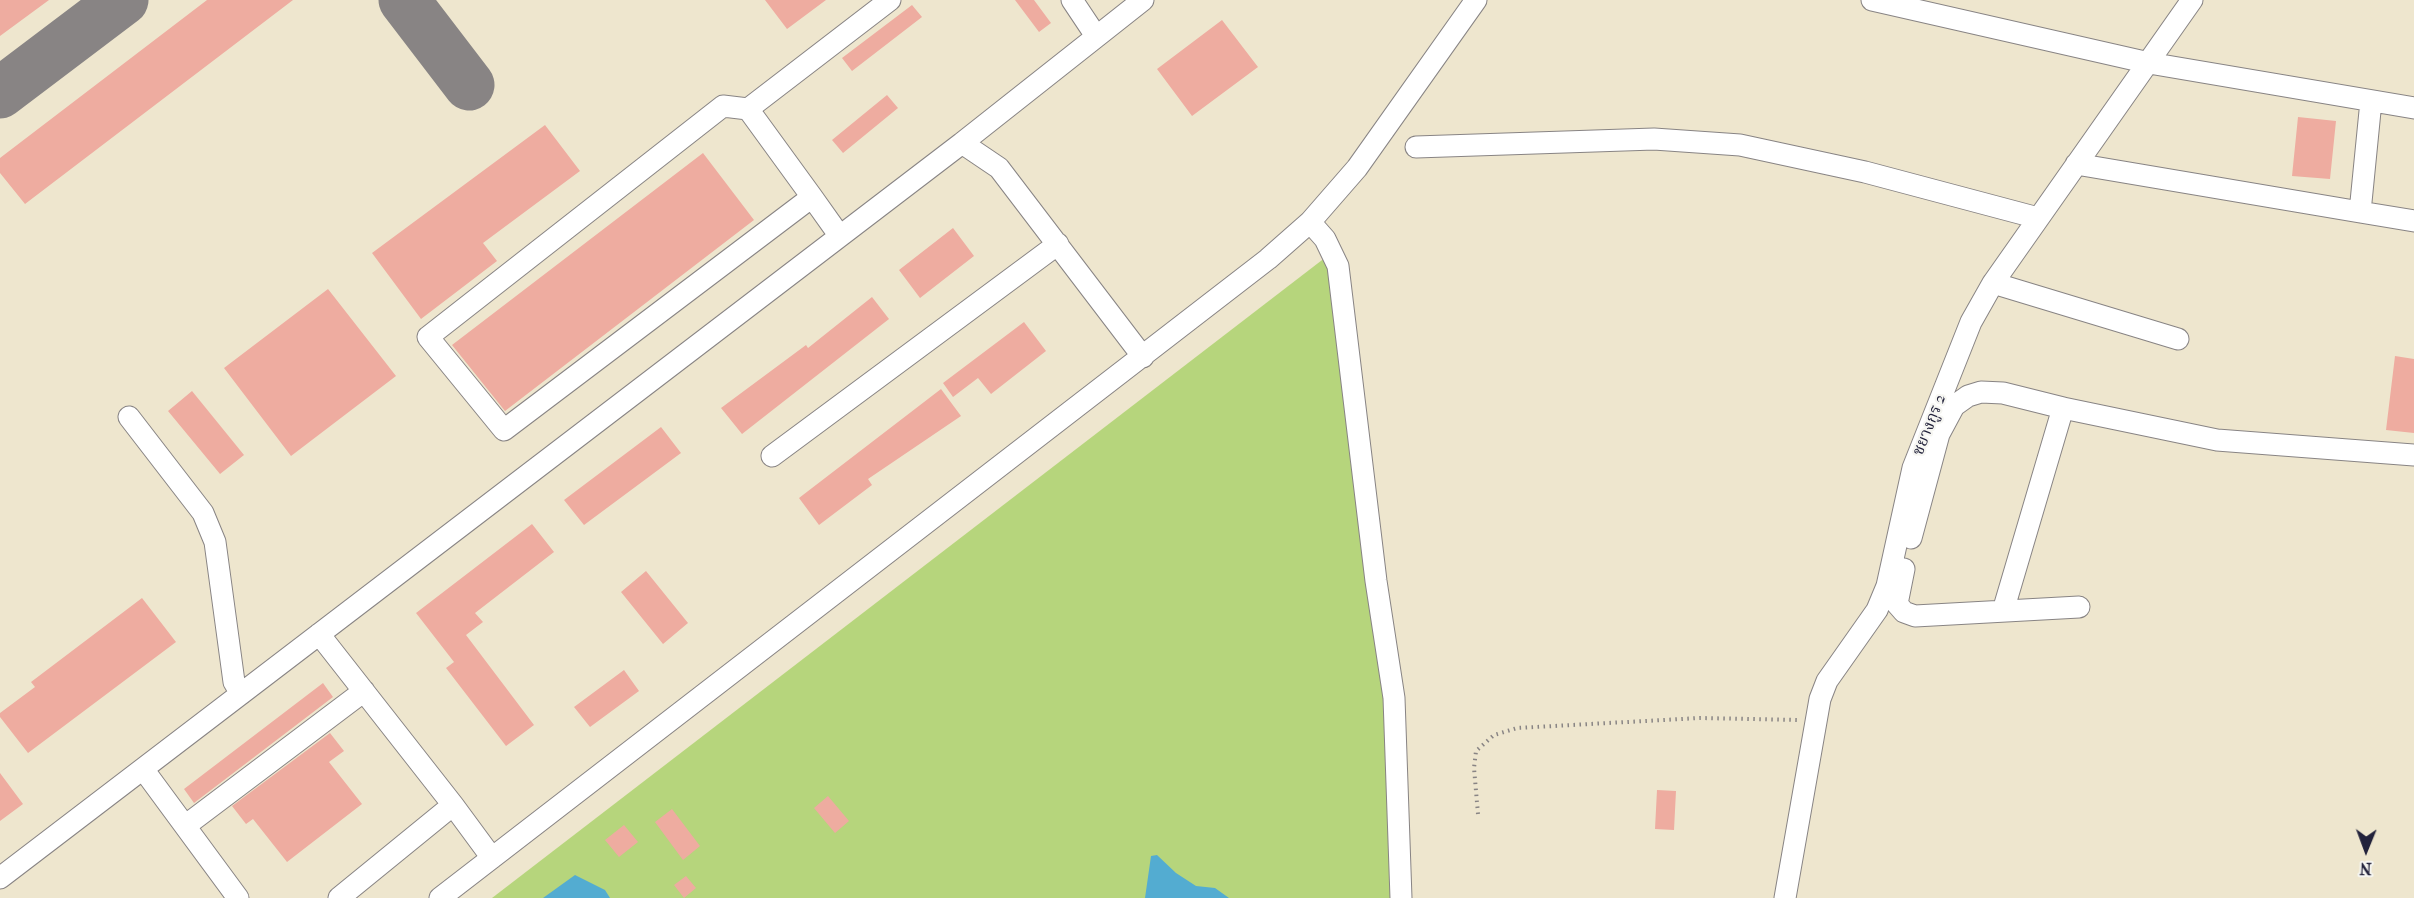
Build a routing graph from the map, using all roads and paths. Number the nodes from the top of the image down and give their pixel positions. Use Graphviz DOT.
graph roads {
  1 [pos="890,0"];
  2 [pos="1072,0"];
  3 [pos="1143,0"];
  4 [pos="1476,0"];
  5 [pos="1872,0"];
  6 [pos="2193,0"];
  7 [pos="1096,36"];
  8 [pos="2149,63"];
  9 [pos="2371,101"];
  10 [pos="2414,108"];
  11 [pos="748,109"];
  12 [pos="962,143"];
  13 [pos="1416,147"];
  14 [pos="2076,164"];
  15 [pos="812,197"];
  16 [pos="2360,212"];
  17 [pos="2038,218"];
  18 [pos="2414,221"];
  19 [pos="1310,222"];
  20 [pos="839,235"];
  21 [pos="1058,244"];
  22 [pos="1993,283"];
  23 [pos="2178,339"];
  24 [pos="1143,357"];
  25 [pos="2063,408"];
  26 [pos="129,417"];
  27 [pos="2414,455"];
  28 [pos="772,456"];
  29 [pos="2079,608"];
  30 [pos="2003,611"];
  31 [pos="319,634"];
  32 [pos="364,691"];
  33 [pos="241,694"];
  34 [pos="1814,720"];
  35 [pos="143,769"];
  36 [pos="453,805"];
  37 [pos="1478,814"];
  38 [pos="185,826"];
  39 [pos="492,858"];
  40 [pos="0,878"];
  41 [pos="238,898"];
  42 [pos="339,898"];
  43 [pos="440,898"];
  44 [pos="1401,898"];
  45 [pos="1785,898"];
  1 -- 11 [label="street"];
  2 -- 7 [label="street"];
  3 -- 7 [label="street"];
  4 -- 19 [label="street"];
  5 -- 8 [label="street"];
  6 -- 8 [label="street, ชยางกูร 2"];
  7 -- 12 [label="street"];
  8 -- 9 [label="street"];
  8 -- 14 [label="street, ชยางกูร 2"];
  9 -- 10 [label="street"];
  9 -- 16 [label="street"];
  11 -- 15 [label="street"];
  11 -- 15 [label="street"];
  12 -- 20 [label="street"];
  12 -- 21 [label="street"];
  13 -- 17 [label="street"];
  14 -- 16 [label="street"];
  14 -- 17 [label="street, ชยางกูร 2"];
  15 -- 20 [label="street"];
  16 -- 18 [label="street"];
  17 -- 22 [label="street, ชยางกูร 2"];
  19 -- 24 [label="street"];
  19 -- 44 [label="street"];
  20 -- 31 [label="street"];
  21 -- 24 [label="street"];
  21 -- 28 [label="street"];
  22 -- 23 [label="street"];
  22 -- 34 [label="street, ชยางกูร 2"];
  24 -- 39 [label="street"];
  25 -- 27 [label="street"];
  25 -- 30 [label="street"];
  25 -- 30 [label="street"];
  26 -- 33 [label="street"];
  29 -- 30 [label="street"];
  31 -- 32 [label="street"];
  31 -- 33 [label="street"];
  32 -- 36 [label="street"];
  32 -- 38 [label="street"];
  33 -- 35 [label="street"];
  34 -- 37 [label="path"];
  34 -- 45 [label="street, ชยางกูร 2"];
  35 -- 38 [label="street"];
  35 -- 40 [label="street"];
  36 -- 39 [label="street"];
  36 -- 42 [label="street"];
  38 -- 41 [label="street"];
  39 -- 43 [label="street"];
}
